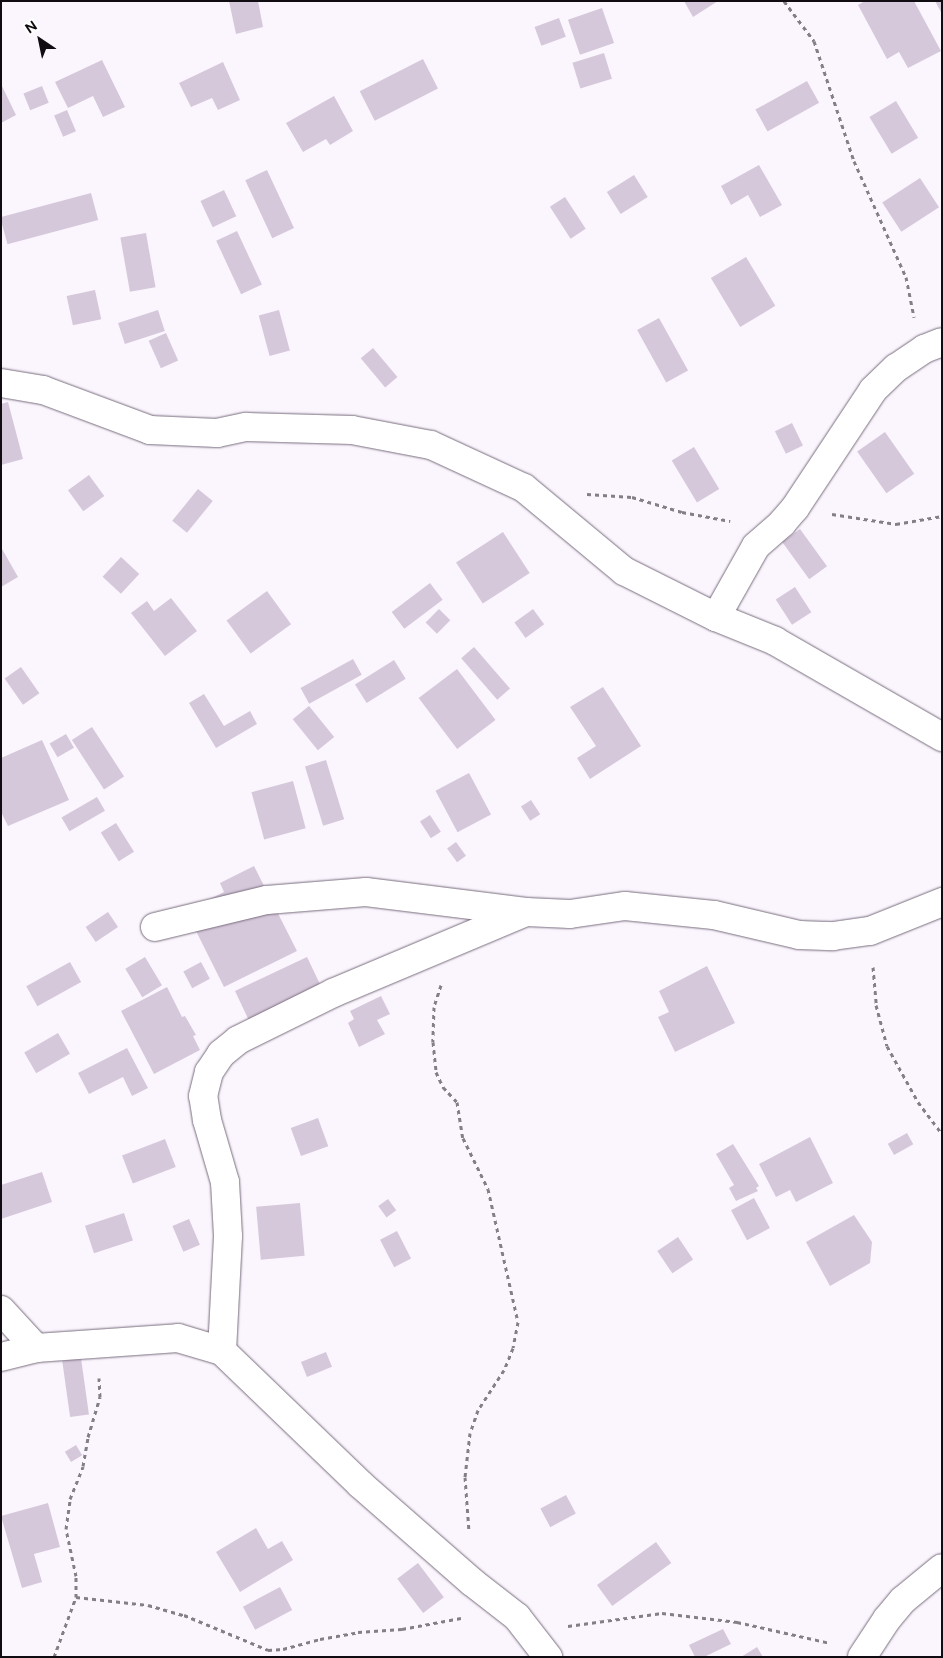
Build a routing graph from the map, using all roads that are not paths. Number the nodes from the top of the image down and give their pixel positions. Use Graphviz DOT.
graph roads {
  1 [pos="942,342"];
  2 [pos="1,383"];
  3 [pos="716,617"];
  4 [pos="942,737"];
  5 [pos="942,902"];
  6 [pos="526,912"];
  7 [pos="155,927"];
  8 [pos="1,1310"];
  9 [pos="36,1348"];
  10 [pos="222,1351"];
  11 [pos="1,1357"];
  12 [pos="942,1568"];
  13 [pos="548,1657"];
  14 [pos="862,1657"];
  1 -- 3 [label="street"];
  2 -- 3 [label="street"];
  3 -- 4 [label="street"];
  5 -- 6 [label="street"];
  6 -- 7 [label="street"];
  6 -- 10 [label="street"];
  8 -- 9 [label="street"];
  9 -- 10 [label="street"];
  9 -- 11 [label="street"];
  10 -- 13 [label="street"];
  12 -- 14 [label="street"];
}
